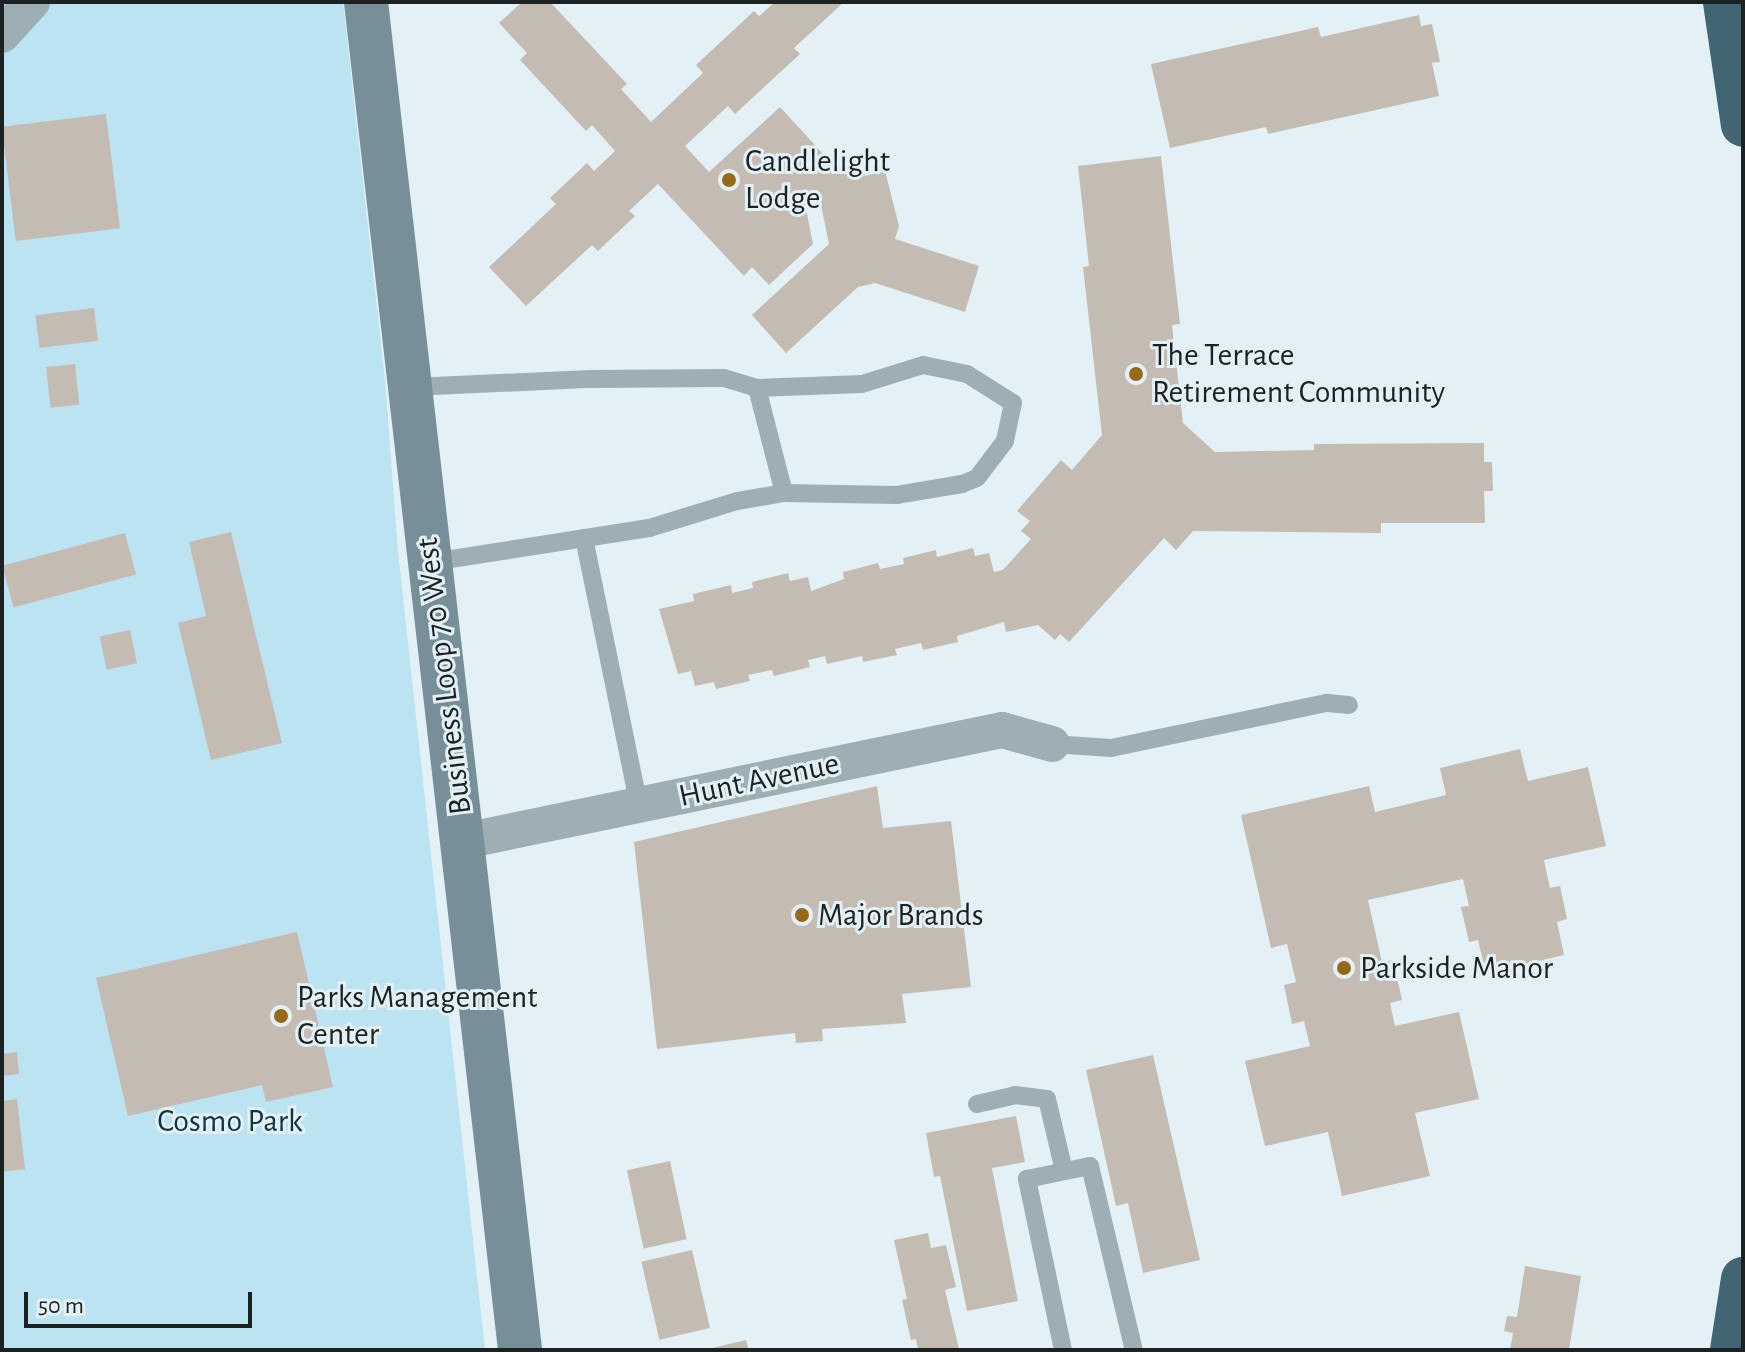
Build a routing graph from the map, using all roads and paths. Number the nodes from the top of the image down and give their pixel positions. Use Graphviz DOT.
graph roads {
  1 [pos="32,2"];
  2 [pos="366,2"];
  3 [pos="1725,2"];
  4 [pos="2,35"];
  5 [pos="1743,125"];
  6 [pos="412,387"];
  7 [pos="757,388"];
  8 [pos="784,493"];
  9 [pos="584,538"];
  10 [pos="431,562"];
  11 [pos="1349,705"];
  12 [pos="1052,744"];
  13 [pos="639,805"];
  14 [pos="464,841"];
  15 [pos="977,1104"];
  16 [pos="1064,1171"];
  17 [pos="1743,1279"];
  18 [pos="520,1350"];
  19 [pos="1063,1350"];
  20 [pos="1134,1350"];
  21 [pos="1732,1350"];
  1 -- 4 [label="street"];
  2 -- 6 [label="main road, Business Loop 70 West"];
  3 -- 5 [label="highway"];
  6 -- 7 [label="lane"];
  6 -- 10 [label="main road, Business Loop 70 West"];
  7 -- 8 [label="lane"];
  7 -- 8 [label="lane"];
  8 -- 9 [label="lane"];
  9 -- 10 [label="lane"];
  9 -- 13 [label="lane"];
  10 -- 14 [label="main road, Business Loop 70 West"];
  11 -- 12 [label="lane"];
  12 -- 13 [label="street, Hunt Avenue"];
  13 -- 14 [label="street, Hunt Avenue"];
  14 -- 18 [label="main road, Business Loop 70 West"];
  15 -- 16 [label="lane"];
  16 -- 19 [label="lane"];
  16 -- 20 [label="lane"];
  17 -- 21 [label="highway"];
}
